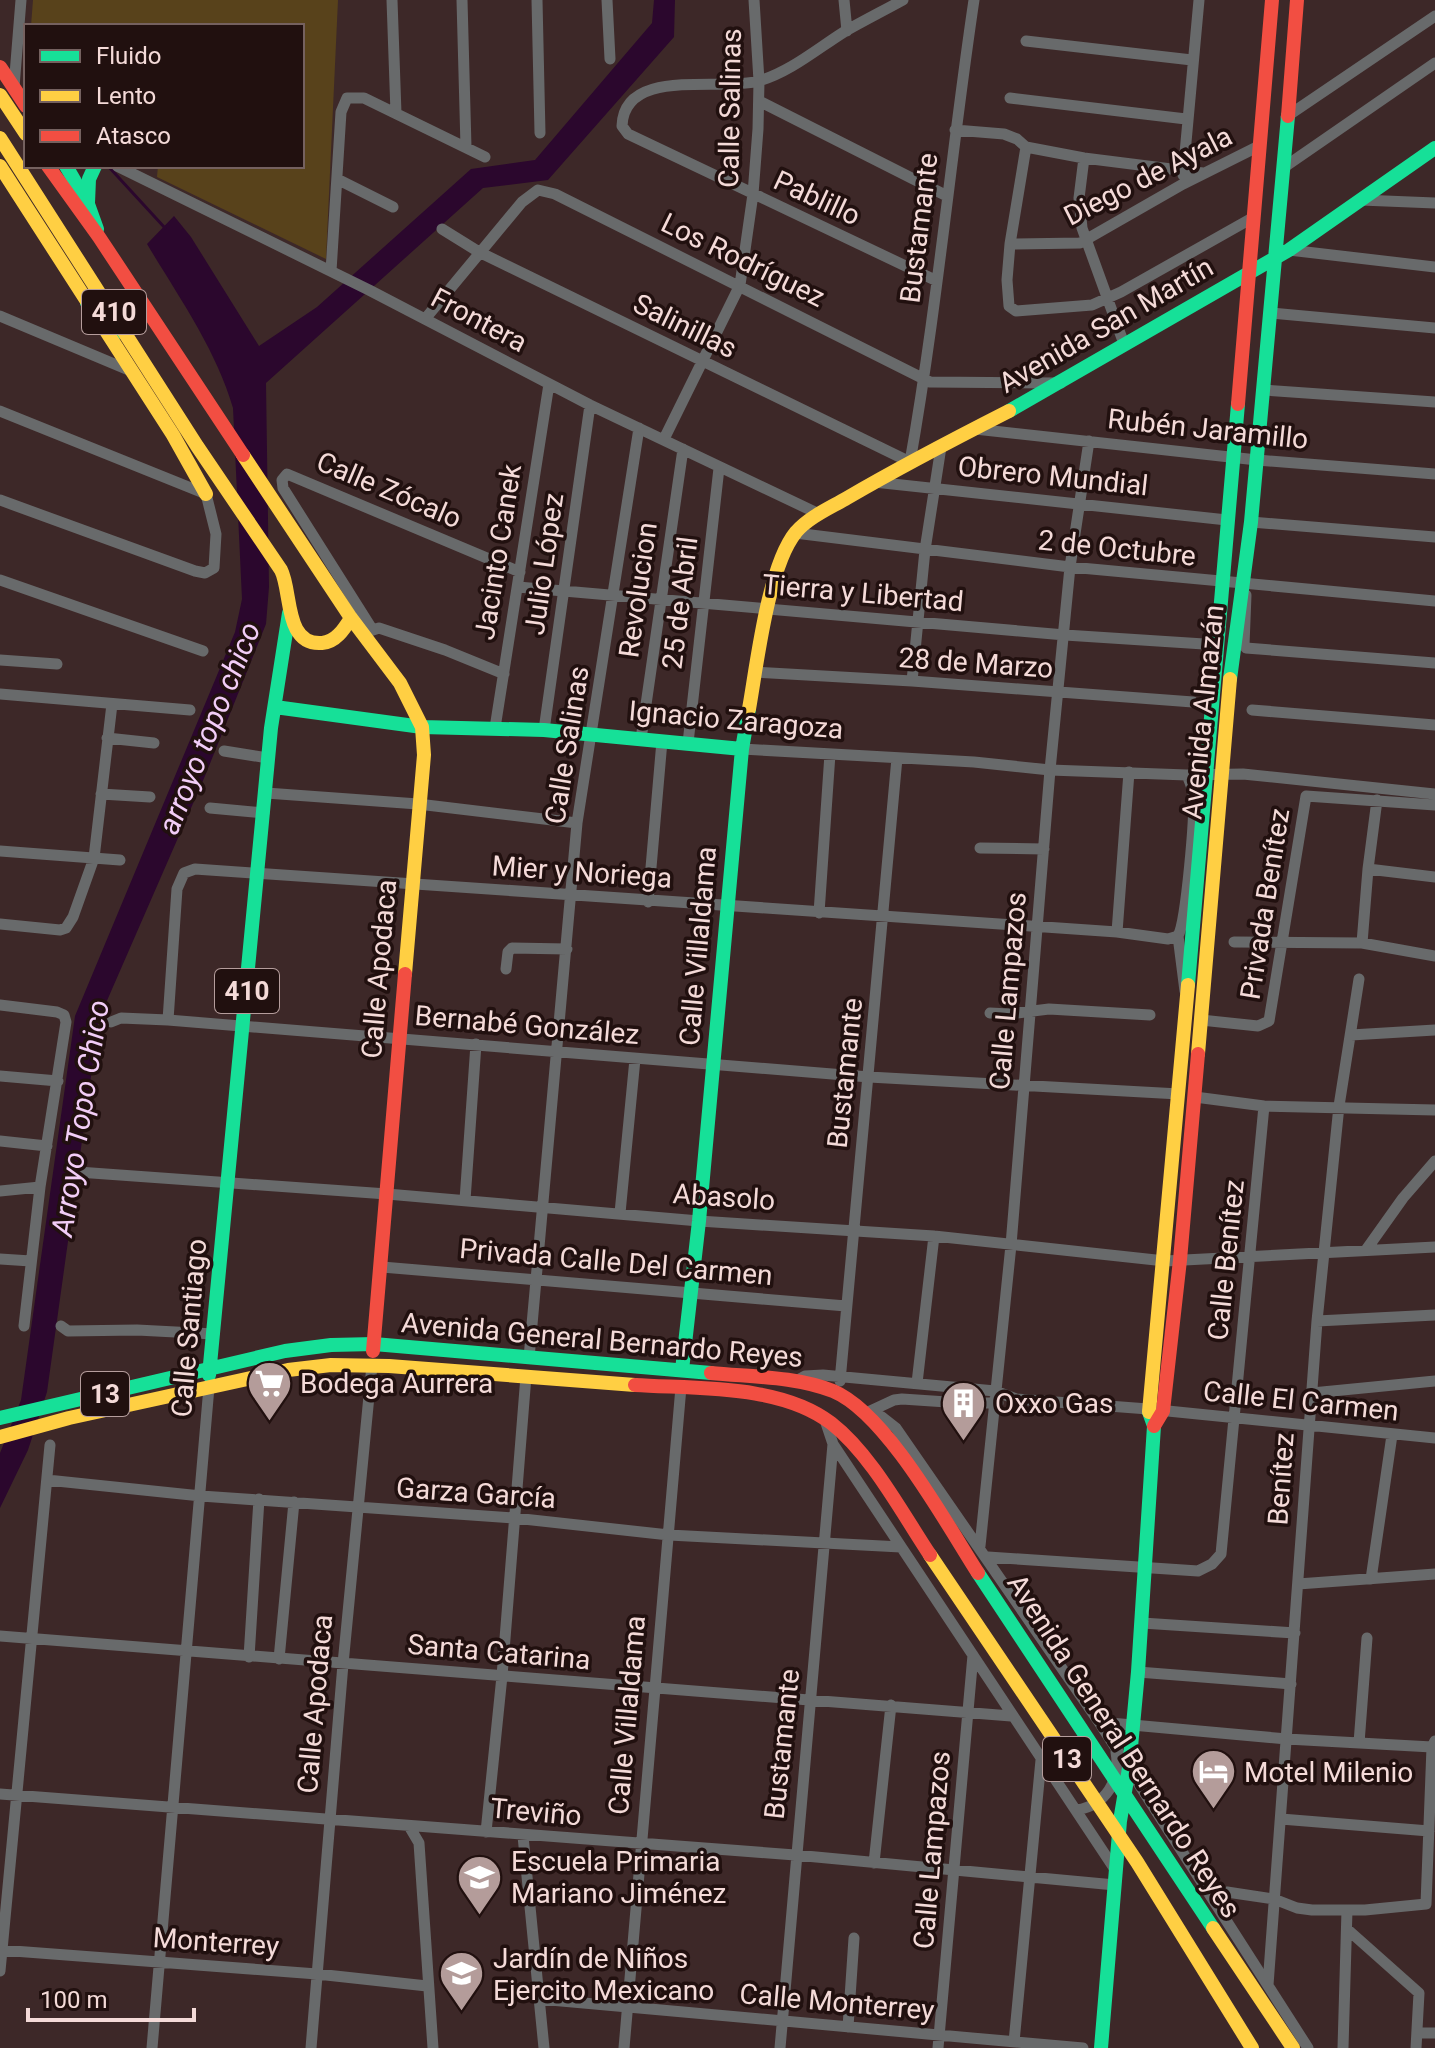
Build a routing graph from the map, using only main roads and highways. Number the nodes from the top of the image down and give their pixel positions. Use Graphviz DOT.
graph roads {
  1 [pos="1272,0"];
  2 [pos="1297,0"];
  3 [pos="0,67"];
  4 [pos="7,91"];
  5 [pos="24,104"];
  6 [pos="24,130"];
  7 [pos="0,138"];
  8 [pos="1435,148"];
  9 [pos="0,166"];
  10 [pos="49,168"];
  11 [pos="67,168"];
  12 [pos="94,168"];
  13 [pos="88,204"];
  14 [pos="99,237"];
  15 [pos="1283,253"];
  16 [pos="1250,272"];
  17 [pos="87,303"];
  18 [pos="137,348"];
  19 [pos="206,494"];
  20 [pos="795,533"];
  21 [pos="289,613"];
  22 [pos="351,618"];
  23 [pos="275,707"];
  24 [pos="422,727"];
  25 [pos="742,749"];
  26 [pos="374,1344"];
  27 [pos="372,1365"];
  28 [pos="210,1369"];
  29 [pos="682,1370"];
  30 [pos="209,1387"];
  31 [pos="1156,1410"];
  32 [pos="0,1418"];
  33 [pos="0,1437"];
  34 [pos="1250,2044"];
  35 [pos="1101,2048"];
  36 [pos="1293,2048"];
  1 -- 16 [label="main road, Avenida Almazán"];
  2 -- 15 [label="main road, Avenida Almazán"];
  3 -- 4 [label="main road"];
  4 -- 5 [label="main road"];
  4 -- 6 [label="main road"];
  7 -- 18 [label="main road, 410"];
  8 -- 15 [label="main road, Avenida San Martín"];
  9 -- 17 [label="main road"];
  10 -- 14 [label="main road, 410"];
  11 -- 13 [label="main road"];
  12 -- 13 [label="main road"];
  13 -- 14 [label="main road"];
  14 -- 22 [label="main road, 410"];
  15 -- 16 [label="main road, Avenida San Martín"];
  15 -- 31 [label="main road, Avenida Almazán"];
  16 -- 20 [label="main road, Avenida San Martín"];
  16 -- 31 [label="main road, Avenida Almazán"];
  17 -- 18 [label="main road"];
  17 -- 19 [label="main road"];
  18 -- 21 [label="main road, 410"];
  20 -- 25 [label="main road, Calle Villaldama"];
  21 -- 22 [label="main road"];
  21 -- 23 [label="main road, Calle Santiago / 410"];
  22 -- 24 [label="main road, Calle Apodaca / 410"];
  23 -- 24 [label="main road, Ignacio Zaragoza"];
  23 -- 28 [label="main road, Calle Santiago / 410"];
  24 -- 25 [label="main road, Ignacio Zaragoza"];
  24 -- 26 [label="main road, Calle Apodaca / 410"];
  25 -- 29 [label="main road, Calle Villaldama"];
  26 -- 27 [label="main road, 410"];
  26 -- 28 [label="main road, Avenida General Bernardo Reyes / 13"];
  26 -- 29 [label="main road, Avenida General Bernardo Reyes / 13"];
  27 -- 30 [label="main road, Avenida General Bernardo Reyes / 13"];
  27 -- 34 [label="main road, Avenida General Bernardo Reyes / 13"];
  28 -- 30 [label="main road, Calle Santiago / 410"];
  28 -- 32 [label="main road, Avenida General Bernardo Reyes / 13"];
  29 -- 36 [label="main road, Avenida General Bernardo Reyes / 13"];
  30 -- 33 [label="main road, Avenida General Bernardo Reyes / 13"];
  31 -- 35 [label="main road, Avenida Almazán"];
}
